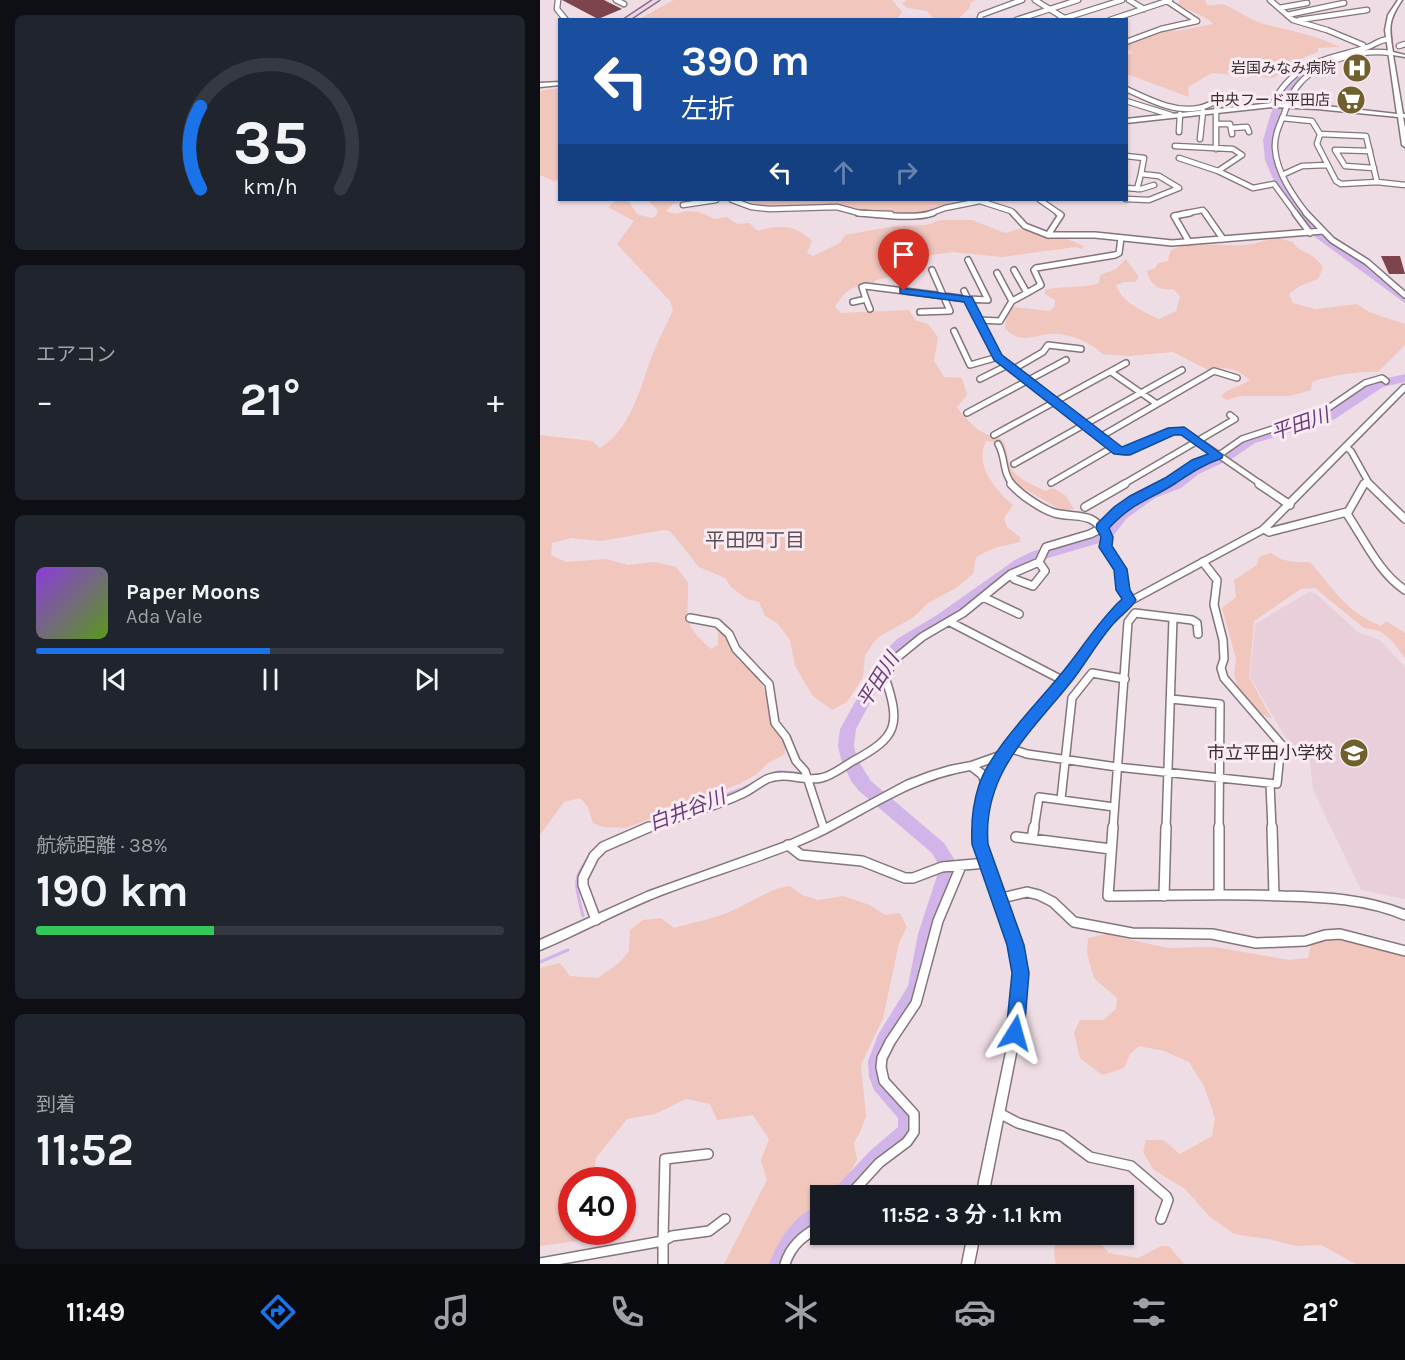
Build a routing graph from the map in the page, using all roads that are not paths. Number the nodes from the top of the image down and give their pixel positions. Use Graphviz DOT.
graph roads {
  1 [pos="561,0"];
  2 [pos="616,0"];
  3 [pos="656,0"];
  4 [pos="1022,0"];
  5 [pos="1035,0"];
  6 [pos="1078,0"];
  7 [pos="1122,0"];
  8 [pos="1129,0"];
  9 [pos="1270,0"];
  10 [pos="1400,0"];
  11 [pos="1168,1"];
  12 [pos="1307,3"];
  13 [pos="1344,3"];
  14 [pos="624,4"];
  15 [pos="1279,8"];
  16 [pos="1049,9"];
  17 [pos="1144,9"];
  18 [pos="1368,10"];
  19 [pos="1287,15"];
  20 [pos="565,18"];
  21 [pos="628,18"];
  22 [pos="980,18"];
  23 [pos="1022,18"];
  24 [pos="1062,18"];
  25 [pos="1066,18"];
  26 [pos="1116,18"];
  27 [pos="1297,21"];
  28 [pos="1389,40"];
  29 [pos="1128,41"];
  30 [pos="1405,44"];
  31 [pos="1373,45"];
  32 [pos="1399,46"];
  33 [pos="1390,51"];
  34 [pos="1405,56"];
  35 [pos="558,83"];
  36 [pos="540,85"];
  37 [pos="1128,89"];
  38 [pos="1128,103"];
  39 [pos="1273,105"];
  40 [pos="1286,105"];
  41 [pos="1241,107"];
  42 [pos="1216,110"];
  43 [pos="1203,111"];
  44 [pos="1180,114"];
  45 [pos="1171,115"];
  46 [pos="1402,116"];
  47 [pos="1282,118"];
  48 [pos="1128,121"];
  49 [pos="1216,124"];
  50 [pos="1231,128"];
  51 [pos="1179,132"];
  52 [pos="1249,132"];
  53 [pos="1232,134"];
  54 [pos="1320,134"];
  55 [pos="1200,139"];
  56 [pos="1405,145"];
  57 [pos="1175,146"];
  58 [pos="1216,148"];
  59 [pos="1370,151"];
  60 [pos="1128,156"];
  61 [pos="1179,158"];
  62 [pos="1327,165"];
  63 [pos="1374,168"];
  64 [pos="1218,171"];
  65 [pos="1141,174"];
  66 [pos="1282,175"];
  67 [pos="1377,182"];
  68 [pos="1405,184"];
  69 [pos="1154,185"];
  70 [pos="1128,188"];
  71 [pos="1137,189"];
  72 [pos="1291,192"];
  73 [pos="1281,193"];
  74 [pos="1128,199"];
  75 [pos="709,201"];
  76 [pos="735,201"];
  77 [pos="980,201"];
  78 [pos="980,201"];
  79 [pos="1041,201"];
  80 [pos="1299,202"];
  81 [pos="1288,203"];
  82 [pos="683,205"];
  83 [pos="1321,232"];
  84 [pos="1311,233"];
  85 [pos="1048,235"];
  86 [pos="1121,238"];
  87 [pos="1223,239"];
  88 [pos="1190,242"];
  89 [pos="968,260"];
  90 [pos="932,270"];
  91 [pos="1014,270"];
  92 [pos="997,273"];
  93 [pos="964,291"];
  94 [pos="1027,293"];
  95 [pos="1405,295"];
  96 [pos="943,296"];
  97 [pos="866,299"];
  98 [pos="968,299"];
  99 [pos="1012,301"];
  100 [pos="853,302"];
  101 [pos="870,309"];
  102 [pos="920,312"];
  103 [pos="978,320"];
  104 [pos="954,331"];
  105 [pos="1081,349"];
  106 [pos="998,357"];
  107 [pos="1066,360"];
  108 [pos="1126,363"];
  109 [pos="1009,368"];
  110 [pos="1182,370"];
  111 [pos="1111,372"];
  112 [pos="1237,378"];
  113 [pos="980,380"];
  114 [pos="1027,381"];
  115 [pos="1386,381"];
  116 [pos="1405,387"];
  117 [pos="1141,393"];
  118 [pos="1402,396"];
  119 [pos="1055,402"];
  120 [pos="1157,404"];
  121 [pos="968,413"];
  122 [pos="1230,416"];
  123 [pos="1084,424"];
  124 [pos="994,435"];
  125 [pos="1100,437"];
  126 [pos="1196,440"];
  127 [pos="998,444"];
  128 [pos="1113,447"];
  129 [pos="1346,447"];
  130 [pos="1220,458"];
  131 [pos="1014,464"];
  132 [pos="1366,481"];
  133 [pos="1051,483"];
  134 [pos="1290,505"];
  135 [pos="1085,507"];
  136 [pos="1347,512"];
  137 [pos="1405,519"];
  138 [pos="1264,529"];
  139 [pos="1104,531"];
  140 [pos="1039,561"];
  141 [pos="1203,562"];
  142 [pos="1011,574"];
  143 [pos="1405,590"];
  144 [pos="983,597"];
  145 [pos="1130,600"];
  146 [pos="1019,614"];
  147 [pos="690,618"];
  148 [pos="1173,618"];
  149 [pos="950,622"];
  150 [pos="1198,634"];
  151 [pos="1125,679"];
  152 [pos="1064,681"];
  153 [pos="1171,699"];
  154 [pos="1281,744"];
  155 [pos="1007,751"];
  156 [pos="1304,753"];
  157 [pos="1065,760"];
  158 [pos="971,766"];
  159 [pos="1117,767"];
  160 [pos="1167,771"];
  161 [pos="1219,778"];
  162 [pos="808,779"];
  163 [pos="1270,784"];
  164 [pos="987,785"];
  165 [pos="1061,799"];
  166 [pos="1114,807"];
  167 [pos="824,829"];
  168 [pos="1016,837"];
  169 [pos="1032,839"];
  170 [pos="788,845"];
  171 [pos="1111,849"];
  172 [pos="986,863"];
  173 [pos="957,866"];
  174 [pos="1220,895"];
  175 [pos="1164,896"];
  176 [pos="1274,896"];
  177 [pos="998,899"];
  178 [pos="1405,915"];
  179 [pos="596,920"];
  180 [pos="540,945"];
  181 [pos="1405,951"];
  182 [pos="999,1113"];
  183 [pos="708,1154"];
  184 [pos="859,1185"];
  185 [pos="984,1185"];
  186 [pos="725,1219"];
  187 [pos="1161,1219"];
  188 [pos="810,1231"];
  189 [pos="663,1240"];
  190 [pos="972,1245"];
  191 [pos="592,1259"];
  192 [pos="540,1263"];
  193 [pos="663,1264"];
  194 [pos="785,1264"];
  195 [pos="968,1264"];
  1 -- 20 [label="street"];
  2 -- 14 [label="street"];
  3 -- 21 [label="main road"];
  4 -- 22 [label="street"];
  5 -- 16 [label="street"];
  6 -- 16 [label="street"];
  7 -- 25 [label="street"];
  8 -- 17 [label="street"];
  9 -- 15 [label="street"];
  10 -- 28 [label="street"];
  11 -- 17 [label="street"];
  11 -- 29 [label="street"];
  12 -- 15 [label="street"];
  13 -- 19 [label="street"];
  15 -- 19 [label="street"];
  16 -- 23 [label="street"];
  16 -- 24 [label="street"];
  17 -- 26 [label="street"];
  18 -- 27 [label="street"];
  19 -- 27 [label="street"];
  27 -- 31 [label="street"];
  28 -- 31 [label="street"];
  28 -- 33 [label="street"];
  30 -- 32 [label="street"];
  31 -- 39 [label="street"];
  33 -- 34 [label="street"];
  33 -- 40 [label="street"];
  33 -- 46 [label="street"];
  35 -- 36 [label="street"];
  37 -- 41 [label="street"];
  38 -- 45 [label="street"];
  39 -- 40 [label="street"];
  39 -- 41 [label="street"];
  40 -- 46 [label="street"];
  40 -- 47 [label="street"];
  41 -- 42 [label="street"];
  42 -- 43 [label="street"];
  42 -- 49 [label="street"];
  43 -- 44 [label="street"];
  43 -- 55 [label="street"];
  44 -- 45 [label="street"];
  44 -- 51 [label="street"];
  45 -- 48 [label="street"];
  46 -- 56 [label="street"];
  47 -- 54 [label="street"];
  47 -- 66 [label="street"];
  49 -- 50 [label="street"];
  49 -- 58 [label="street"];
  50 -- 52 [label="street"];
  50 -- 53 [label="street"];
  54 -- 59 [label="street"];
  54 -- 62 [label="street"];
  57 -- 58 [label="street"];
  58 -- 64 [label="street"];
  59 -- 63 [label="street"];
  59 -- 63 [label="street"];
  60 -- 65 [label="street"];
  61 -- 64 [label="street"];
  62 -- 66 [label="street"];
  62 -- 67 [label="street"];
  63 -- 67 [label="street"];
  64 -- 73 [label="street"];
  65 -- 71 [label="street"];
  65 -- 74 [label="street"];
  66 -- 72 [label="street"];
  67 -- 68 [label="street"];
  69 -- 71 [label="street"];
  70 -- 71 [label="street"];
  72 -- 73 [label="street"];
  72 -- 80 [label="street"];
  73 -- 81 [label="street"];
  75 -- 82 [label="street"];
  76 -- 78 [label="street"];
  77 -- 85 [label="street"];
  79 -- 85 [label="street"];
  80 -- 81 [label="street"];
  80 -- 83 [label="street"];
  81 -- 84 [label="street"];
  83 -- 84 [label="street"];
  83 -- 95 [label="street"];
  84 -- 87 [label="street"];
  85 -- 86 [label="street"];
  86 -- 88 [label="street"];
  86 -- 94 [label="street"];
  87 -- 88 [label="street"];
  87 -- 88 [label="street"];
  89 -- 98 [label="street"];
  90 -- 96 [label="street"];
  91 -- 94 [label="street"];
  92 -- 99 [label="street"];
  93 -- 98 [label="street"];
  94 -- 99 [label="street"];
  96 -- 97 [label="street"];
  96 -- 98 [label="street"];
  96 -- 102 [label="street"];
  97 -- 100 [label="street"];
  97 -- 101 [label="street"];
  98 -- 103 [label="street"];
  99 -- 103 [label="street"];
  103 -- 106 [label="street"];
  104 -- 106 [label="street"];
  105 -- 109 [label="street"];
  106 -- 109 [label="street"];
  107 -- 114 [label="street"];
  108 -- 111 [label="street"];
  109 -- 113 [label="street"];
  109 -- 114 [label="street"];
  110 -- 117 [label="street"];
  111 -- 117 [label="street"];
  111 -- 119 [label="street"];
  112 -- 120 [label="street"];
  114 -- 119 [label="street"];
  114 -- 121 [label="street"];
  115 -- 130 [label="street"];
  116 -- 118 [label="street"];
  117 -- 120 [label="street"];
  117 -- 123 [label="street"];
  118 -- 129 [label="street"];
  119 -- 123 [label="street"];
  119 -- 124 [label="street"];
  120 -- 125 [label="street"];
  122 -- 126 [label="street"];
  123 -- 125 [label="street"];
  123 -- 131 [label="street"];
  125 -- 128 [label="street"];
  126 -- 128 [label="street"];
  126 -- 130 [label="street"];
  126 -- 135 [label="street"];
  127 -- 139 [label="street"];
  128 -- 133 [label="street"];
  129 -- 132 [label="street"];
  129 -- 134 [label="street"];
  130 -- 134 [label="street"];
  130 -- 139 [label="street"];
  132 -- 136 [label="street"];
  132 -- 137 [label="street"];
  134 -- 138 [label="street"];
  136 -- 138 [label="street"];
  136 -- 143 [label="street"];
  138 -- 141 [label="street"];
  139 -- 140 [label="street"];
  139 -- 145 [label="street"];
  140 -- 142 [label="street"];
  140 -- 142 [label="street"];
  141 -- 145 [label="street"];
  141 -- 154 [label="street"];
  142 -- 144 [label="street"];
  144 -- 146 [label="street"];
  144 -- 149 [label="street"];
  145 -- 152 [label="street"];
  147 -- 162 [label="street"];
  148 -- 150 [label="street"];
  148 -- 151 [label="street"];
  148 -- 153 [label="street"];
  149 -- 152 [label="street"];
  149 -- 162 [label="street"];
  151 -- 157 [label="street"];
  151 -- 159 [label="street"];
  152 -- 155 [label="street"];
  153 -- 160 [label="street"];
  153 -- 161 [label="street"];
  154 -- 156 [label="street"];
  154 -- 163 [label="street"];
  155 -- 157 [label="street"];
  155 -- 158 [label="street"];
  155 -- 164 [label="street"];
  157 -- 159 [label="street"];
  157 -- 165 [label="street"];
  158 -- 164 [label="street"];
  158 -- 167 [label="street"];
  159 -- 160 [label="street"];
  159 -- 166 [label="street"];
  160 -- 161 [label="street"];
  160 -- 175 [label="street"];
  161 -- 163 [label="street"];
  161 -- 174 [label="street"];
  162 -- 167 [label="street"];
  162 -- 179 [label="street"];
  163 -- 176 [label="street"];
  164 -- 172 [label="street"];
  165 -- 166 [label="street"];
  165 -- 169 [label="street"];
  166 -- 171 [label="street"];
  167 -- 170 [label="street"];
  168 -- 169 [label="street"];
  169 -- 171 [label="street"];
  170 -- 173 [label="street"];
  170 -- 179 [label="street"];
  171 -- 175 [label="street"];
  172 -- 173 [label="street"];
  172 -- 177 [label="street"];
  173 -- 184 [label="street"];
  174 -- 175 [label="street"];
  174 -- 176 [label="street"];
  176 -- 178 [label="street"];
  177 -- 181 [label="street"];
  177 -- 182 [label="street"];
  179 -- 180 [label="street"];
  182 -- 185 [label="street"];
  182 -- 187 [label="street"];
  183 -- 189 [label="street"];
  186 -- 189 [label="street"];
  188 -- 194 [label="street"];
  189 -- 191 [label="street"];
  189 -- 193 [label="street"];
  190 -- 195 [label="street"];
  191 -- 192 [label="street"];
}
